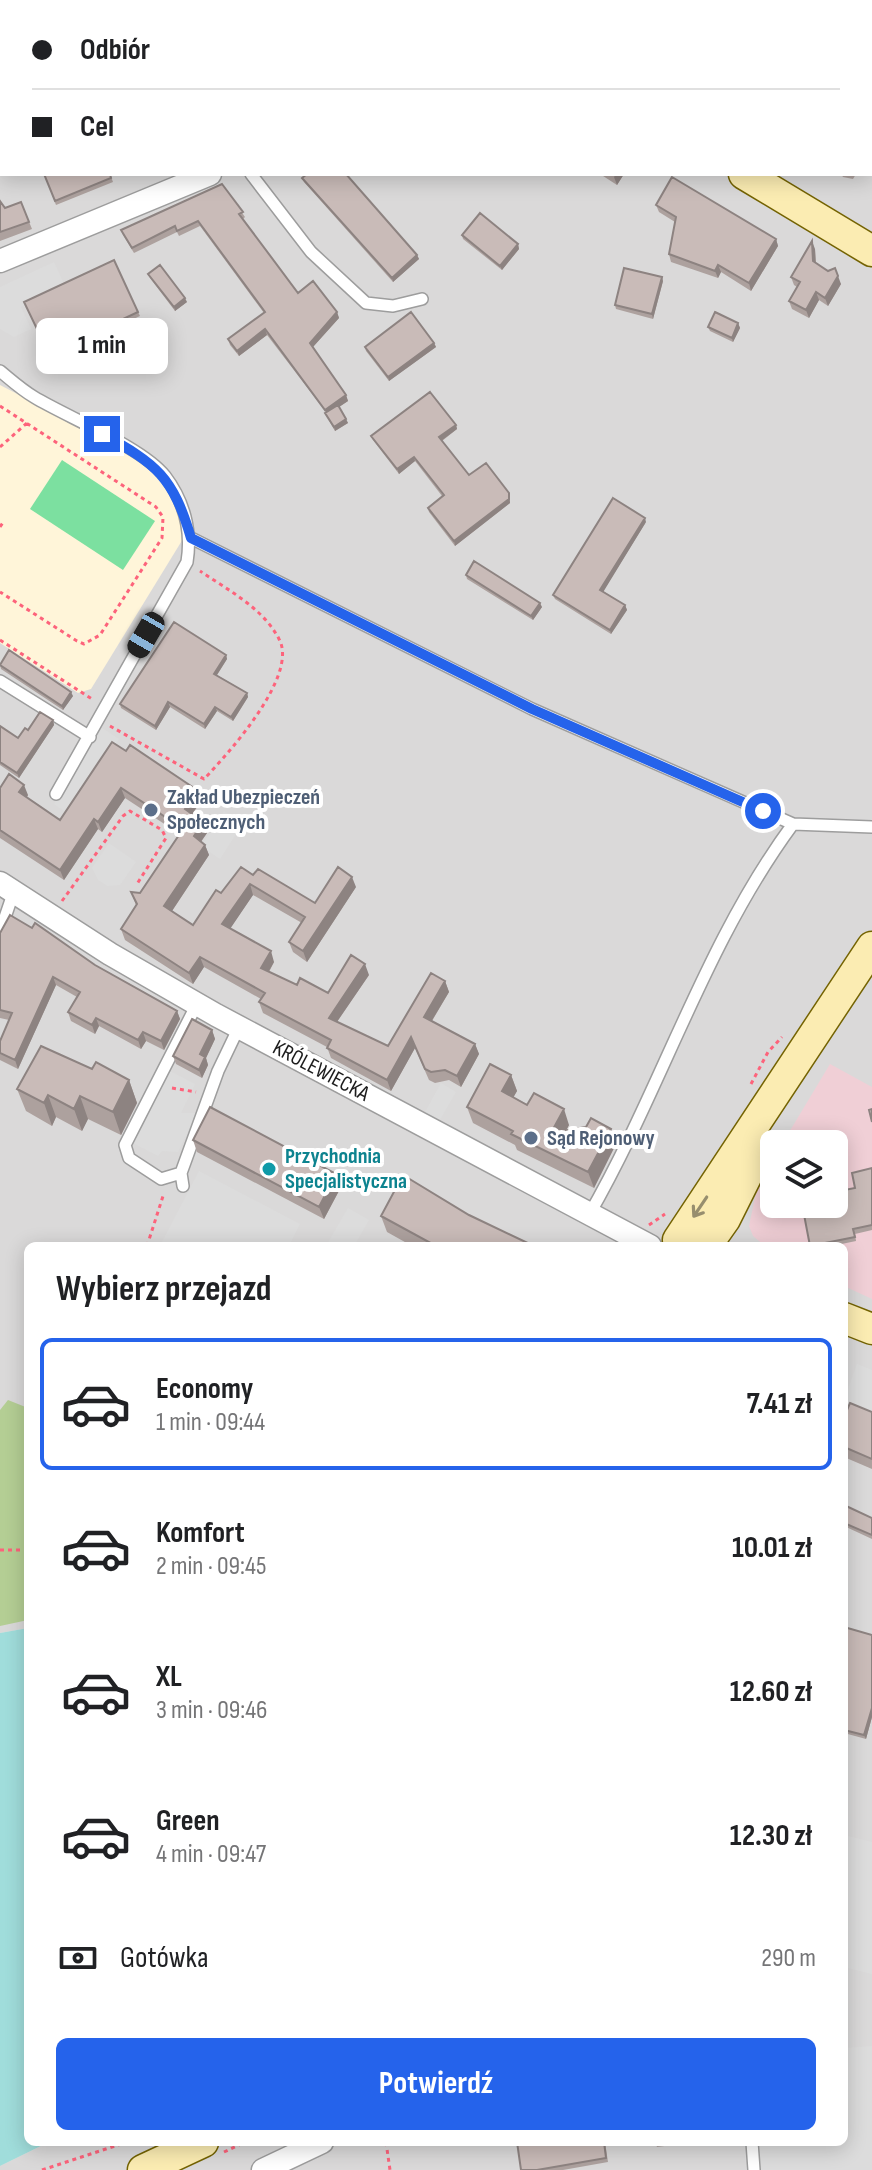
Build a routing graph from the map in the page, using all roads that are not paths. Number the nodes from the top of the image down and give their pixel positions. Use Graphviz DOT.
graph roads {
  1 [pos="205,176"];
  2 [pos="253,176"];
  3 [pos="747,176"];
  4 [pos="872,251"];
  5 [pos="0,261"];
  6 [pos="422,299"];
  7 [pos="0,371"];
  8 [pos="191,538"];
  9 [pos="0,681"];
  10 [pos="90,737"];
  11 [pos="56,794"];
  12 [pos="793,824"];
  13 [pos="872,827"];
  14 [pos="7,887"];
  15 [pos="0,932"];
  16 [pos="872,947"];
  17 [pos="838,1003"];
  18 [pos="197,1004"];
  19 [pos="239,1027"];
  20 [pos="181,1173"];
  21 [pos="183,1186"];
  22 [pos="589,1215"];
  23 [pos="730,1232"];
  24 [pos="662,1242"];
  25 [pos="672,1242"];
  26 [pos="684,1242"];
  27 [pos="848,1320"];
  28 [pos="872,1329"];
  29 [pos="194,2146"];
  30 [pos="314,2146"];
  31 [pos="752,2146"];
  32 [pos="143,2170"];
  33 [pos="263,2170"];
  34 [pos="754,2170"];
  1 -- 5 [label="street"];
  2 -- 6 [label="lane"];
  3 -- 4 [label="street"];
  7 -- 8 [label="lane"];
  8 -- 10 [label="lane"];
  8 -- 12 [label="lane"];
  9 -- 10 [label="lane"];
  10 -- 11 [label="lane"];
  12 -- 13 [label="lane"];
  12 -- 22 [label="lane"];
  14 -- 15 [label="lane"];
  14 -- 18 [label="street, KRÓLEWIECKA"];
  16 -- 17 [label="street"];
  17 -- 23 [label="street"];
  17 -- 25 [label="street, one-way"];
  18 -- 19 [label="street, KRÓLEWIECKA"];
  18 -- 20 [label="lane"];
  19 -- 20 [label="lane"];
  19 -- 22 [label="street, KRÓLEWIECKA"];
  20 -- 21 [label="lane"];
  22 -- 24 [label="street, KRÓLEWIECKA"];
  23 -- 26 [label="street"];
  27 -- 28 [label="street"];
  29 -- 32 [label="street"];
  30 -- 33 [label="street"];
  31 -- 34 [label="lane"];
}
